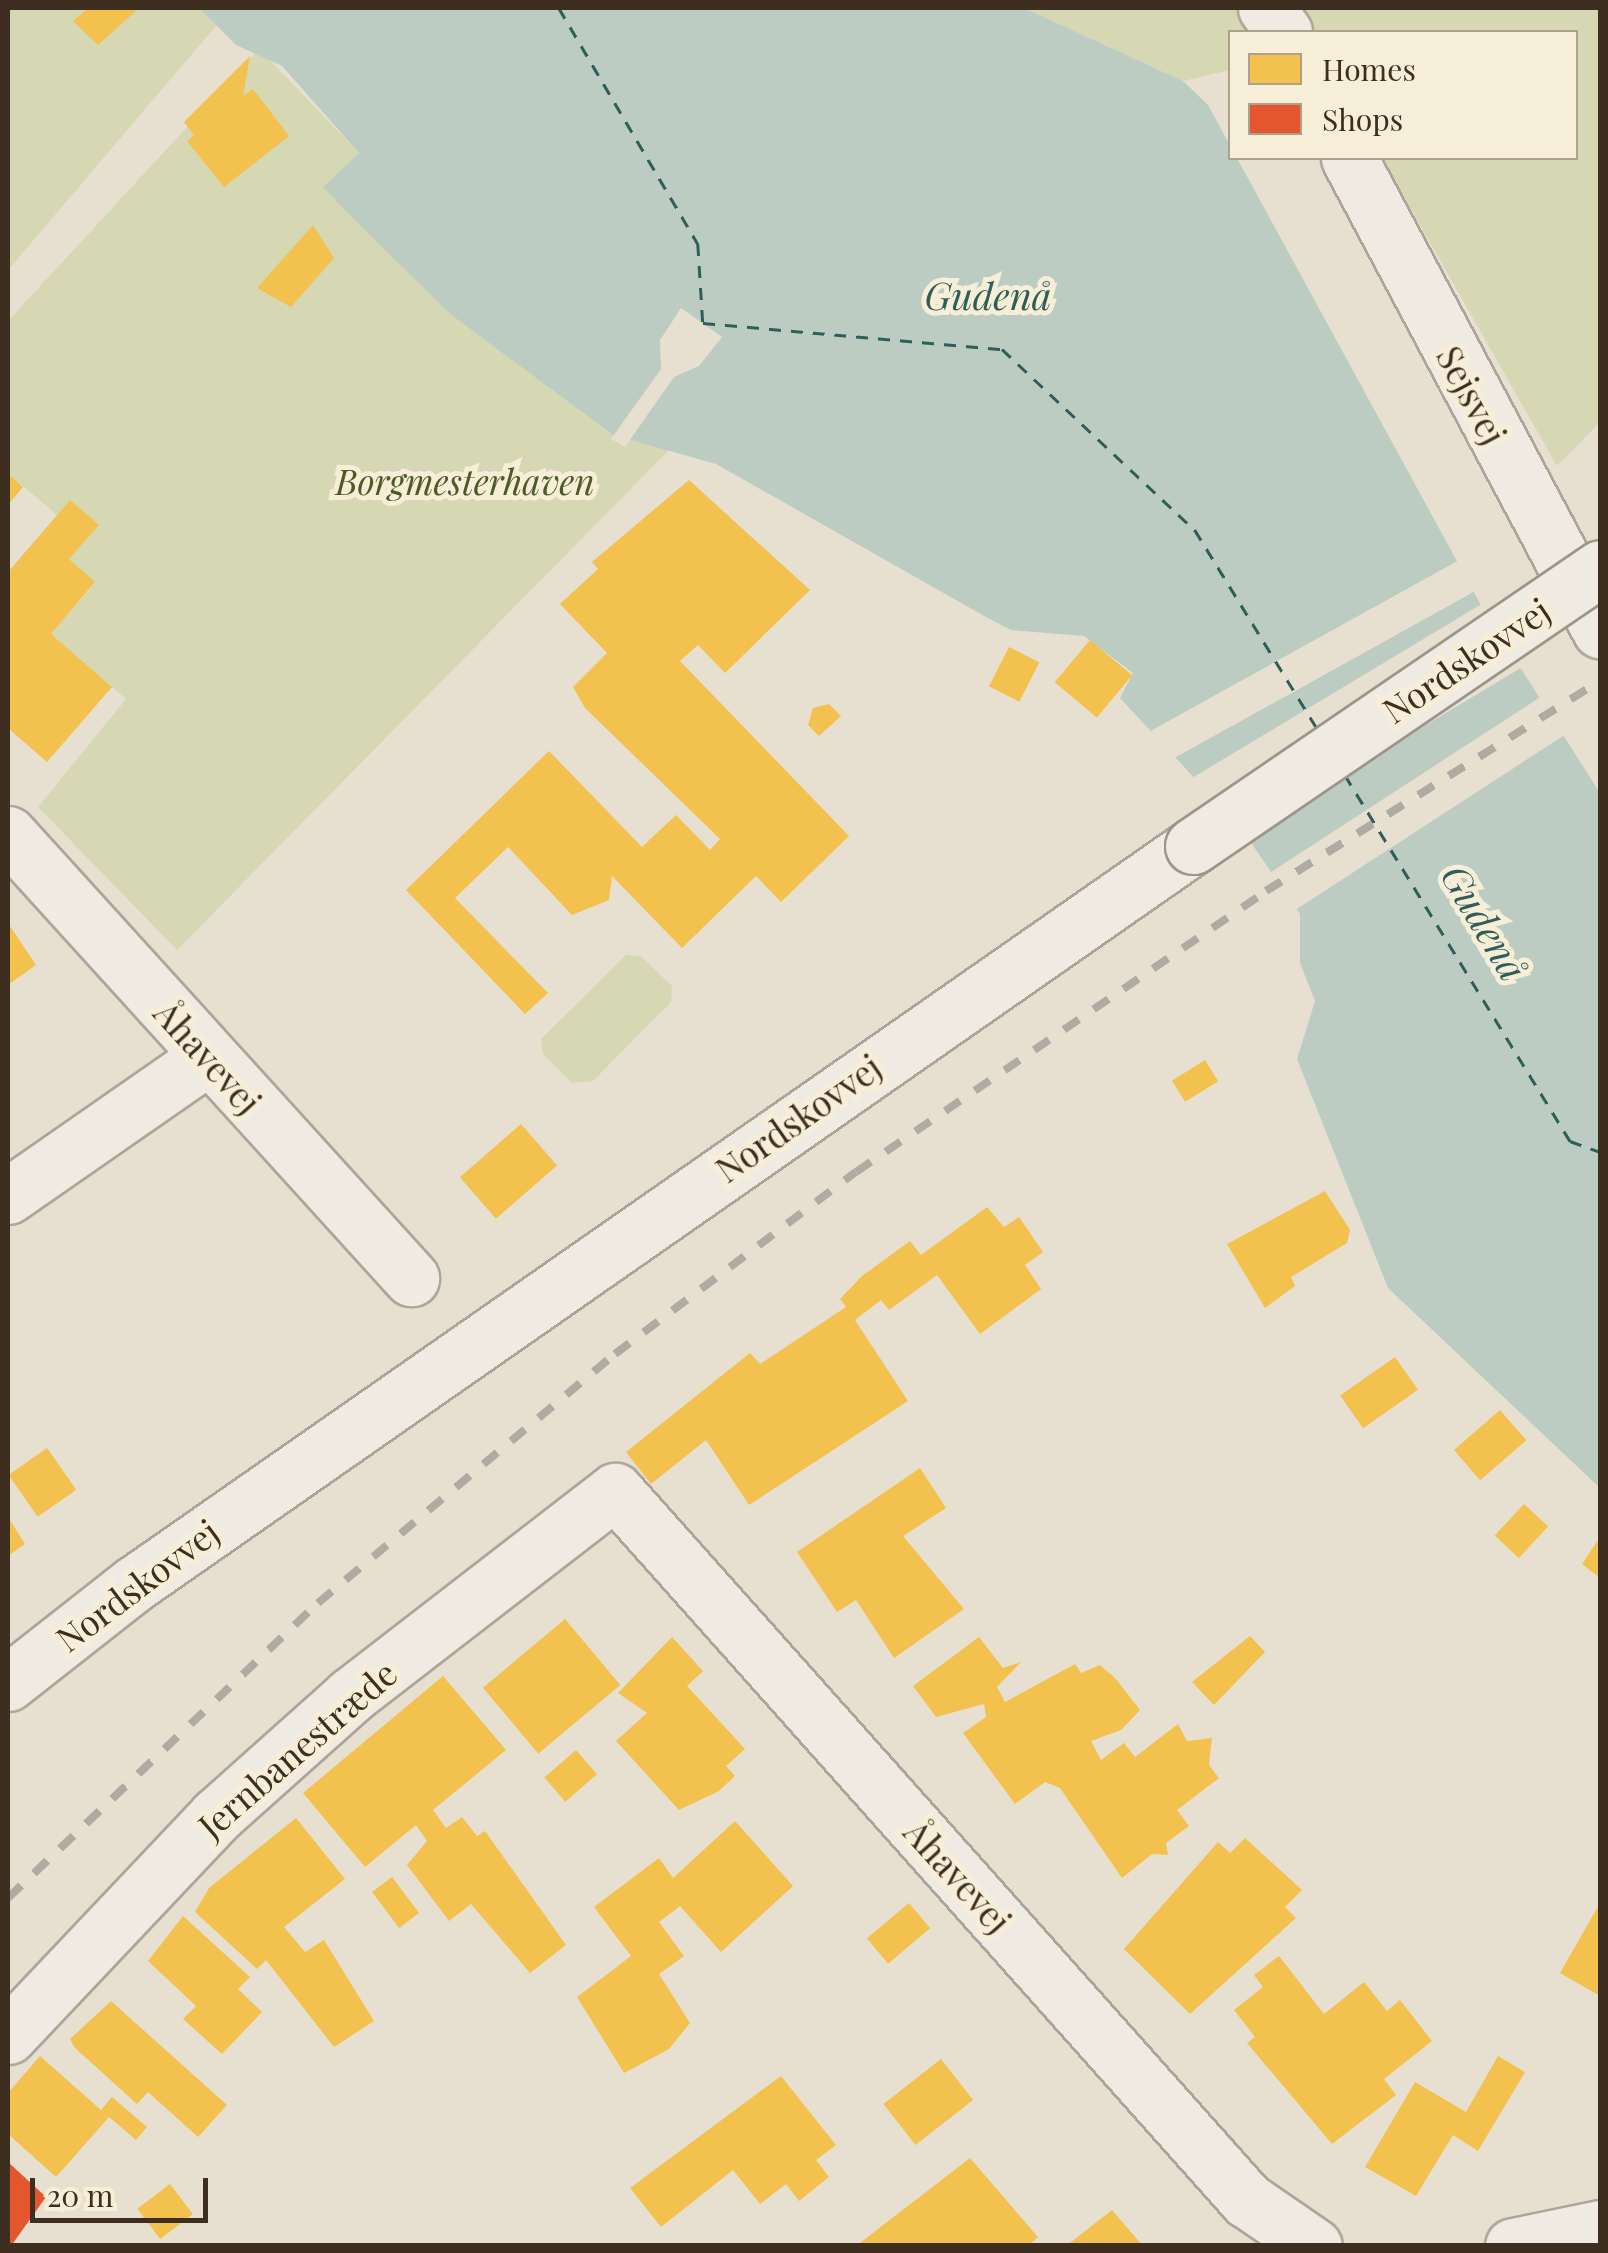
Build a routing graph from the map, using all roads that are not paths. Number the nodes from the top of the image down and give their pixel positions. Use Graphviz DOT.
graph roads {
  1 [pos="1266,8"];
  2 [pos="1282,30"];
  3 [pos="1350,160"];
  4 [pos="1600,568"];
  5 [pos="1600,630"];
  6 [pos="8,834"];
  7 [pos="208,1057"];
  8 [pos="8,1196"];
  9 [pos="411,1278"];
  10 [pos="615,1491"];
  11 [pos="8,1683"];
  12 [pos="8,2036"];
  13 [pos="1600,2228"];
  14 [pos="1314,2246"];
  15 [pos="1512,2246"];
  1 -- 2 [label="street"];
  3 -- 5 [label="street, Sejsvej"];
  4 -- 11 [label="street, Nordskovvej, bridge"];
  6 -- 7 [label="street, Åhavevej"];
  7 -- 8 [label="street"];
  7 -- 9 [label="street, Åhavevej"];
  10 -- 12 [label="street, Jernbanestræde"];
  10 -- 14 [label="street, Åhavevej"];
  13 -- 15 [label="street"];
}
